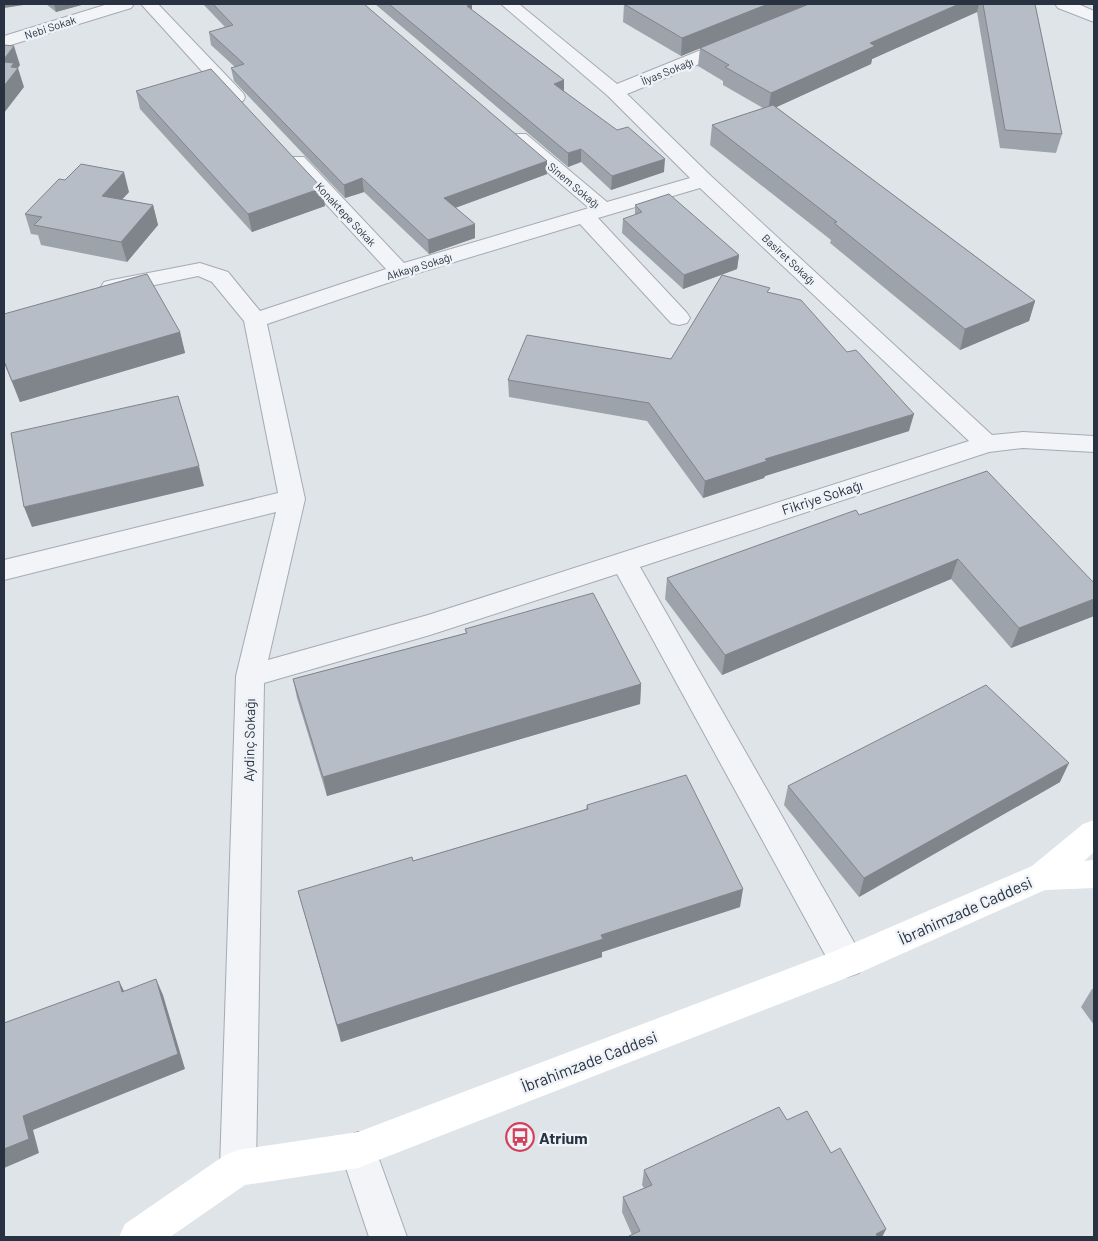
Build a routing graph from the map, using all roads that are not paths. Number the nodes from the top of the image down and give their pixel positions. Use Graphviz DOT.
graph roads {
  1 [pos="125,4"];
  2 [pos="149,4"];
  3 [pos="510,4"];
  4 [pos="1064,4"];
  5 [pos="1094,17"];
  6 [pos="749,37"];
  7 [pos="4,42"];
  8 [pos="616,92"];
  9 [pos="251,112"];
  10 [pos="506,126"];
  11 [pos="285,148"];
  12 [pos="704,180"];
  13 [pos="594,213"];
  14 [pos="400,271"];
  15 [pos="94,292"];
  16 [pos="679,318"];
  17 [pos="255,320"];
  18 [pos="987,444"];
  19 [pos="1094,444"];
  20 [pos="292,499"];
  21 [pos="624,562"];
  22 [pos="4,570"];
  23 [pos="250,676"];
  24 [pos="1094,833"];
  25 [pos="1094,874"];
  26 [pos="1043,876"];
  27 [pos="847,962"];
  28 [pos="358,1150"];
  29 [pos="238,1168"];
  30 [pos="138,1237"];
  31 [pos="388,1237"];
  1 -- 7 [label="street, Nebi Sokak"];
  2 -- 9 [label="street"];
  3 -- 8 [label="street, Basiret Sokağı"];
  4 -- 5 [label="street"];
  6 -- 8 [label="street, İlyas Sokağı"];
  8 -- 12 [label="street, Basiret Sokağı"];
  10 -- 13 [label="street, Sinem Sokağı"];
  11 -- 14 [label="street, Konaktepe Sokak"];
  12 -- 13 [label="street, Akkaya Sokağı"];
  12 -- 18 [label="street, Basiret Sokağı"];
  13 -- 14 [label="street, Akkaya Sokağı"];
  13 -- 16 [label="street"];
  14 -- 17 [label="street, Akkaya Sokağı"];
  15 -- 17 [label="street"];
  17 -- 20 [label="street, Aydinç Sokağı"];
  18 -- 19 [label="street"];
  18 -- 21 [label="street, Fikriye Sokağı"];
  20 -- 22 [label="street"];
  20 -- 23 [label="street, Aydinç Sokağı"];
  21 -- 23 [label="street, Fikriye Sokağı"];
  21 -- 27 [label="street"];
  23 -- 29 [label="street, Aydinç Sokağı"];
  24 -- 26 [label="main road, İbrahimzade Caddesi"];
  25 -- 26 [label="main road, İbrahimzade Caddesi"];
  26 -- 27 [label="main road, İbrahimzade Caddesi"];
  27 -- 28 [label="main road, İbrahimzade Caddesi"];
  28 -- 29 [label="main road, İbrahimzade Caddesi"];
  28 -- 31 [label="street"];
  29 -- 30 [label="main road, İbrahimzade Caddesi"];
}
